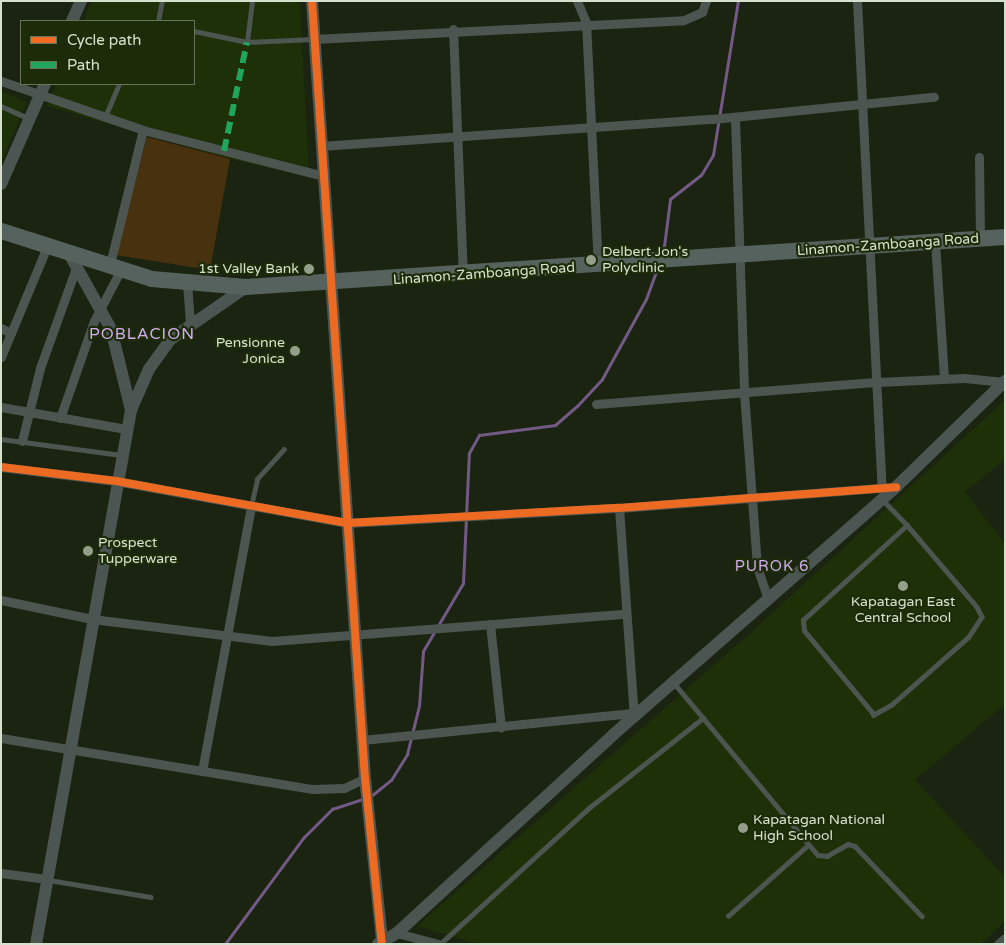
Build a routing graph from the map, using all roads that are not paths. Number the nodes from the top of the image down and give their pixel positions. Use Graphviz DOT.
graph roads {
  1 [pos="162,1"];
  2 [pos="252,1"];
  3 [pos="312,1"];
  4 [pos="577,1"];
  5 [pos="706,1"];
  6 [pos="857,1"];
  7 [pos="78,2"];
  8 [pos="72,20"];
  9 [pos="158,20"];
  10 [pos="586,22"];
  11 [pos="453,29"];
  12 [pos="195,31"];
  13 [pos="314,39"];
  14 [pos="247,42"];
  15 [pos="1,81"];
  16 [pos="44,85"];
  17 [pos="119,85"];
  18 [pos="38,98"];
  19 [pos="934,98"];
  20 [pos="1,106"];
  21 [pos="861,106"];
  22 [pos="732,117"];
  23 [pos="29,118"];
  24 [pos="105,118"];
  25 [pos="592,126"];
  26 [pos="143,130"];
  27 [pos="457,136"];
  28 [pos="322,146"];
  29 [pos="979,157"];
  30 [pos="324,176"];
  31 [pos="1,184"];
  32 [pos="1,231"];
  33 [pos="1005,237"];
  34 [pos="980,238"];
  35 [pos="935,242"];
  36 [pos="870,246"];
  37 [pos="46,248"];
  38 [pos="736,256"];
  39 [pos="73,262"];
  40 [pos="598,265"];
  41 [pos="115,269"];
  42 [pos="463,275"];
  43 [pos="186,283"];
  44 [pos="331,284"];
  45 [pos="246,287"];
  46 [pos="100,306"];
  47 [pos="190,324"];
  48 [pos="1,328"];
  49 [pos="12,333"];
  50 [pos="1,357"];
  51 [pos="944,379"];
  52 [pos="878,382"];
  53 [pos="1004,382"];
  54 [pos="744,393"];
  55 [pos="596,404"];
  56 [pos="1,407"];
  57 [pos="130,410"];
  58 [pos="27,412"];
  59 [pos="60,418"];
  60 [pos="126,429"];
  61 [pos="1,439"];
  62 [pos="22,441"];
  63 [pos="284,449"];
  64 [pos="121,455"];
  65 [pos="1,467"];
  66 [pos="116,481"];
  67 [pos="882,494"];
  68 [pos="753,498"];
  69 [pos="251,507"];
  70 [pos="618,508"];
  71 [pos="347,522"];
  72 [pos="907,525"];
  73 [pos="768,599"];
  74 [pos="1,600"];
  75 [pos="625,614"];
  76 [pos="92,619"];
  77 [pos="490,624"];
  78 [pos="228,636"];
  79 [pos="355,637"];
  80 [pos="673,682"];
  81 [pos="633,715"];
  82 [pos="703,718"];
  83 [pos="501,727"];
  84 [pos="1,738"];
  85 [pos="362,740"];
  86 [pos="69,750"];
  87 [pos="202,771"];
  88 [pos="365,783"];
  89 [pos="808,846"];
  90 [pos="1,873"];
  91 [pos="47,879"];
  92 [pos="151,897"];
  93 [pos="728,916"];
  94 [pos="922,916"];
  95 [pos="397,934"];
  96 [pos="1005,938"];
  97 [pos="381,943"];
  98 [pos="36,944"];
  99 [pos="439,944"];
  100 [pos="998,944"];
  1 -- 9 [label="lane"];
  2 -- 14 [label="lane"];
  3 -- 13 [label="street"];
  4 -- 10 [label="street"];
  5 -- 10 [label="street"];
  6 -- 21 [label="street"];
  7 -- 8 [label="street"];
  10 -- 11 [label="street"];
  10 -- 25 [label="street"];
  11 -- 13 [label="street"];
  11 -- 27 [label="street"];
  12 -- 14 [label="lane"];
  13 -- 14 [label="lane"];
  13 -- 28 [label="street"];
  15 -- 18 [label="street"];
  16 -- 18 [label="street"];
  17 -- 24 [label="lane"];
  18 -- 23 [label="street"];
  18 -- 24 [label="street"];
  19 -- 21 [label="street"];
  20 -- 23 [label="lane"];
  21 -- 22 [label="street"];
  21 -- 36 [label="street"];
  22 -- 25 [label="street"];
  22 -- 38 [label="street"];
  23 -- 31 [label="street"];
  24 -- 26 [label="street"];
  25 -- 27 [label="street"];
  25 -- 40 [label="street"];
  26 -- 30 [label="street"];
  26 -- 41 [label="street"];
  27 -- 28 [label="street"];
  27 -- 42 [label="street"];
  28 -- 30 [label="street"];
  29 -- 34 [label="street"];
  30 -- 44 [label="street"];
  32 -- 37 [label="highway, Linamon-Zamboanga Road"];
  33 -- 34 [label="highway, Linamon-Zamboanga Road"];
  34 -- 35 [label="highway, Linamon-Zamboanga Road"];
  35 -- 36 [label="highway, Linamon-Zamboanga Road"];
  35 -- 51 [label="street"];
  36 -- 38 [label="highway, Linamon-Zamboanga Road"];
  36 -- 52 [label="street"];
  37 -- 39 [label="highway, Linamon-Zamboanga Road"];
  37 -- 49 [label="street"];
  38 -- 40 [label="highway, Linamon-Zamboanga Road"];
  38 -- 54 [label="street"];
  39 -- 41 [label="highway, Linamon-Zamboanga Road"];
  39 -- 46 [label="street"];
  39 -- 58 [label="street"];
  40 -- 42 [label="highway, Linamon-Zamboanga Road"];
  41 -- 43 [label="highway, Linamon-Zamboanga Road"];
  41 -- 46 [label="street"];
  42 -- 44 [label="highway, Linamon-Zamboanga Road"];
  43 -- 45 [label="highway, Linamon-Zamboanga Road"];
  43 -- 47 [label="street"];
  44 -- 45 [label="highway, Linamon-Zamboanga Road"];
  44 -- 71 [label="street"];
  45 -- 47 [label="street"];
  46 -- 57 [label="street"];
  46 -- 59 [label="street"];
  47 -- 57 [label="street"];
  48 -- 49 [label="street"];
  49 -- 50 [label="street"];
  51 -- 52 [label="street"];
  51 -- 53 [label="street"];
  52 -- 54 [label="street"];
  52 -- 67 [label="street"];
  53 -- 67 [label="street"];
  54 -- 55 [label="street"];
  54 -- 68 [label="street"];
  56 -- 58 [label="street"];
  57 -- 60 [label="street"];
  58 -- 59 [label="street"];
  58 -- 62 [label="street"];
  59 -- 60 [label="street"];
  60 -- 64 [label="street"];
  61 -- 62 [label="lane"];
  62 -- 64 [label="lane"];
  63 -- 69 [label="lane"];
  64 -- 66 [label="street"];
  65 -- 66 [label="street"];
  66 -- 69 [label="street"];
  66 -- 76 [label="street"];
  67 -- 68 [label="street"];
  67 -- 72 [label="lane"];
  67 -- 73 [label="street"];
  68 -- 70 [label="street"];
  68 -- 73 [label="street"];
  69 -- 71 [label="street"];
  69 -- 78 [label="street"];
  70 -- 71 [label="street"];
  70 -- 75 [label="street"];
  71 -- 79 [label="street"];
  72 -- 72 [label="lane"];
  73 -- 80 [label="street"];
  74 -- 76 [label="street"];
  75 -- 77 [label="street"];
  75 -- 81 [label="street"];
  76 -- 78 [label="street"];
  76 -- 86 [label="street"];
  77 -- 79 [label="street"];
  77 -- 83 [label="street"];
  78 -- 79 [label="street"];
  78 -- 87 [label="street"];
  79 -- 85 [label="street"];
  80 -- 81 [label="street"];
  80 -- 82 [label="lane"];
  81 -- 83 [label="street"];
  81 -- 95 [label="street"];
  82 -- 89 [label="lane"];
  82 -- 99 [label="lane"];
  83 -- 85 [label="street"];
  84 -- 86 [label="street"];
  85 -- 88 [label="street"];
  86 -- 87 [label="street"];
  86 -- 91 [label="street"];
  87 -- 88 [label="street"];
  88 -- 97 [label="street"];
  89 -- 93 [label="lane"];
  89 -- 94 [label="lane"];
  90 -- 91 [label="street"];
  91 -- 92 [label="lane"];
  91 -- 98 [label="street"];
  95 -- 97 [label="street"];
  95 -- 99 [label="street"];
  96 -- 100 [label="street"];
}
